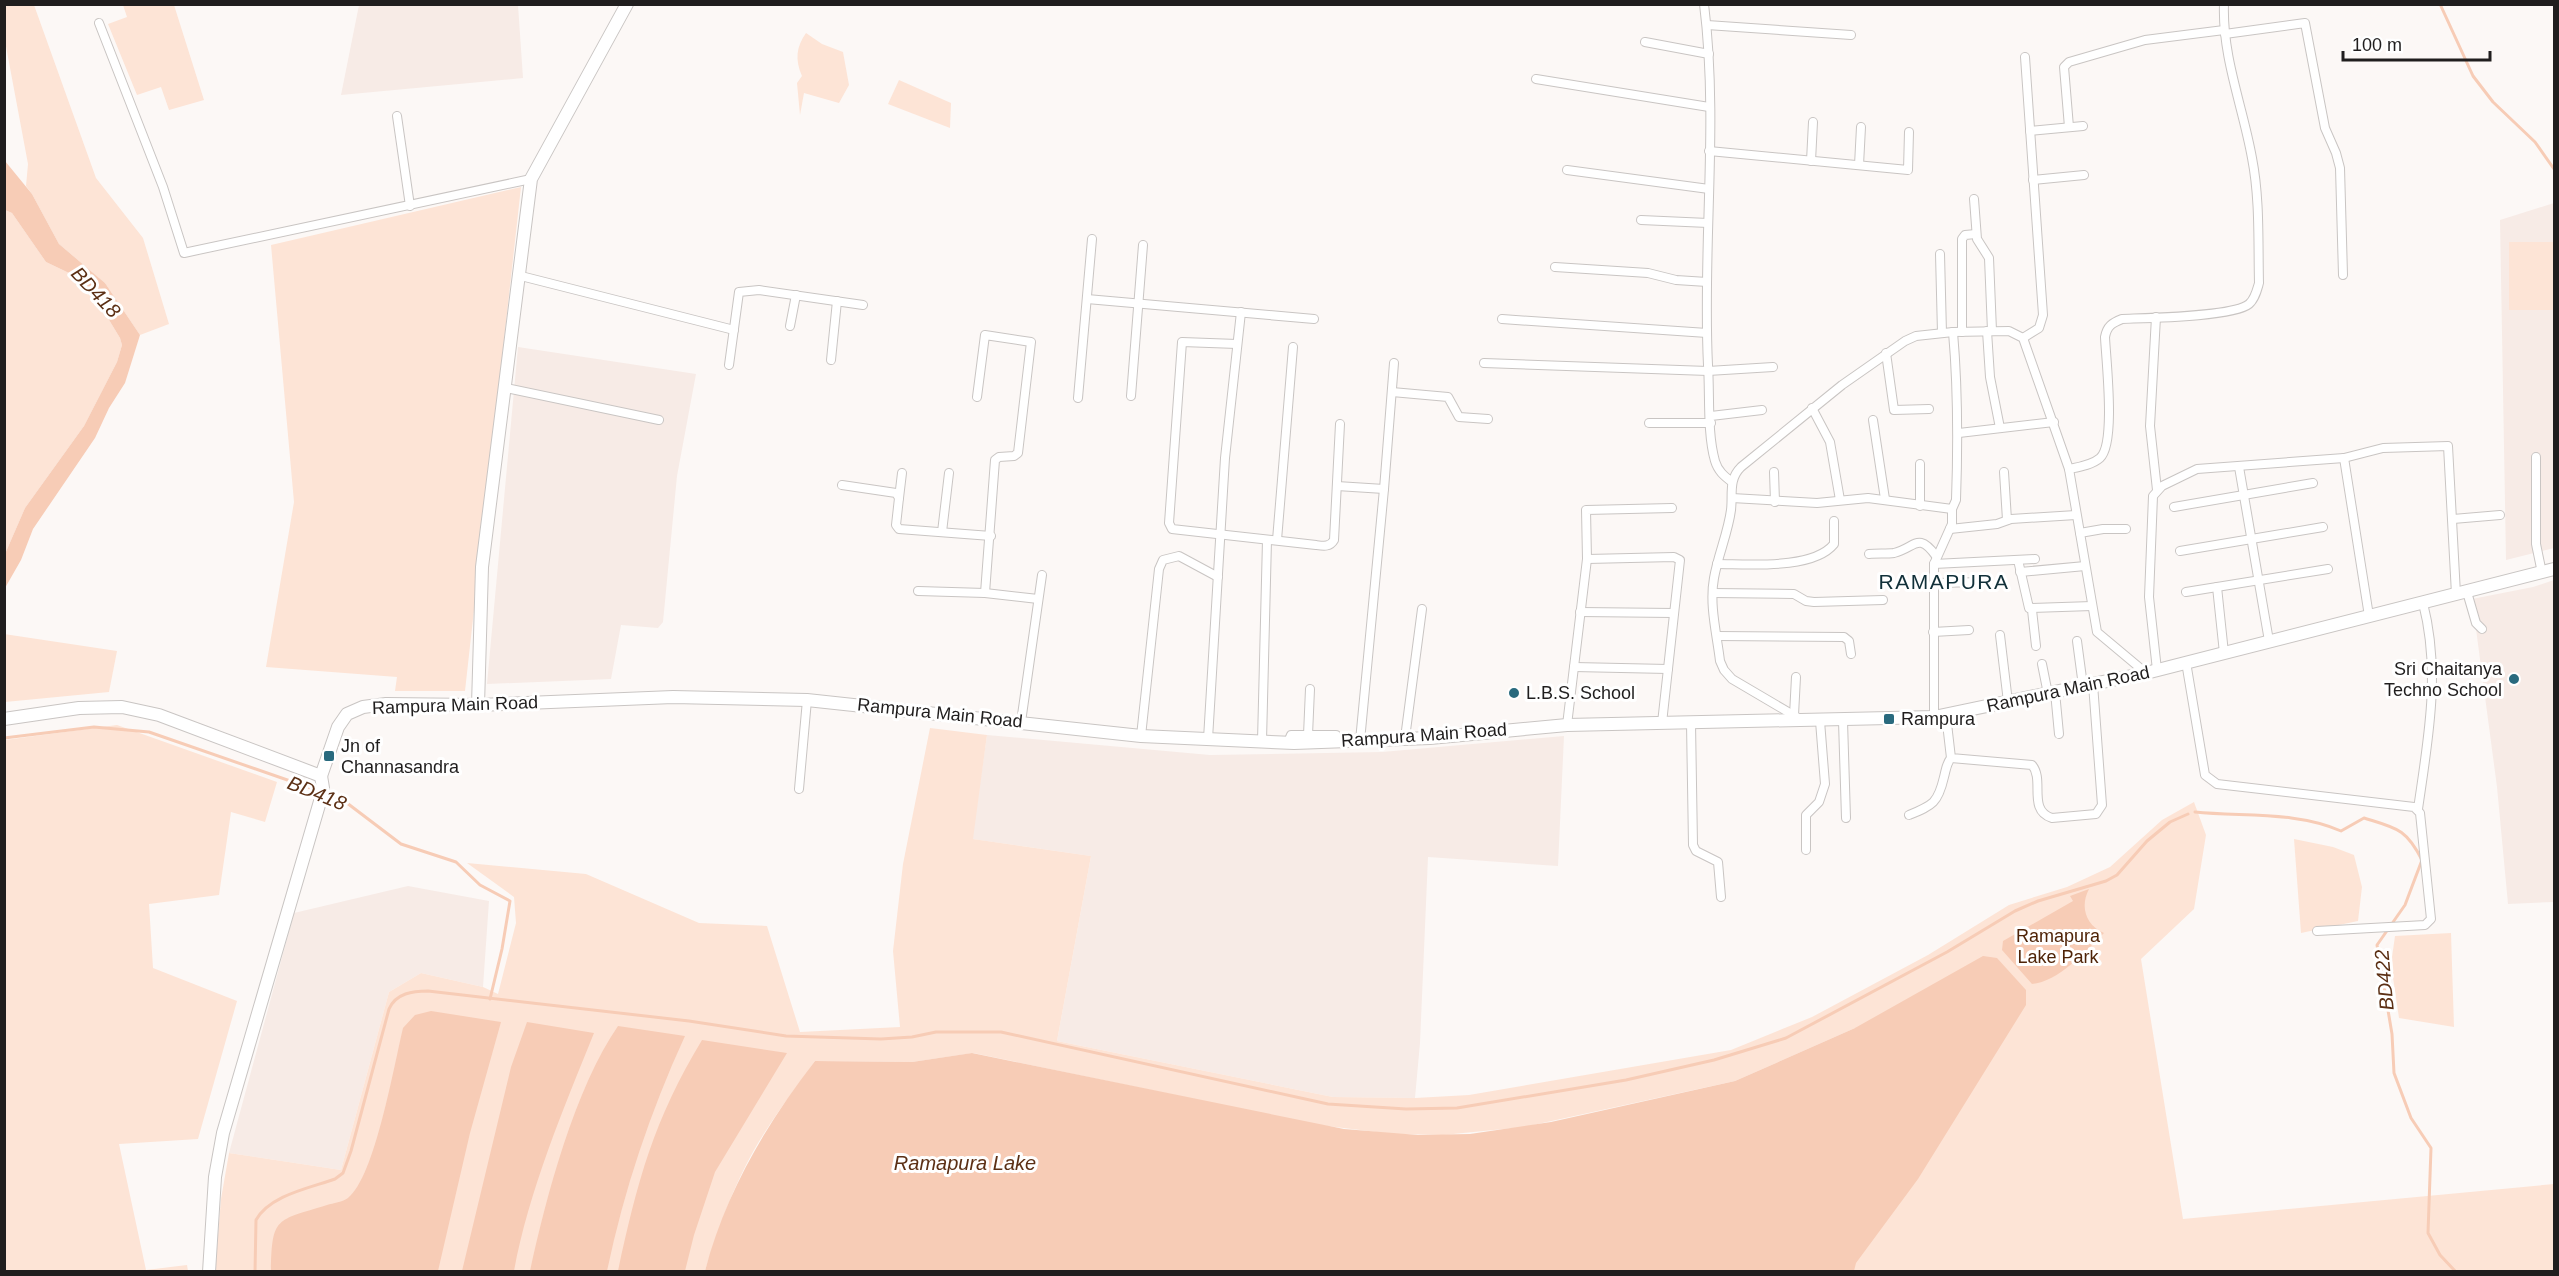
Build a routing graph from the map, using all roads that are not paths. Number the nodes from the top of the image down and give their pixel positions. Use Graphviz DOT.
graph roads {
  1 [pos="627,4"];
  2 [pos="1704,4"];
  3 [pos="2224,4"];
  4 [pos="99,23"];
  5 [pos="1707,25"];
  6 [pos="2224,32"];
  7 [pos="1851,35"];
  8 [pos="1645,42"];
  9 [pos="1709,54"];
  10 [pos="2025,57"];
  11 [pos="1536,79"];
  12 [pos="1709,107"];
  13 [pos="397,116"];
  14 [pos="1814,122"];
  15 [pos="2083,126"];
  16 [pos="1861,127"];
  17 [pos="2069,127"];
  18 [pos="2030,131"];
  19 [pos="1909,132"];
  20 [pos="1709,152"];
  21 [pos="1811,161"];
  22 [pos="1859,165"];
  23 [pos="1567,170"];
  24 [pos="2084,175"];
  25 [pos="531,179"];
  26 [pos="2033,180"];
  27 [pos="1709,189"];
  28 [pos="1974,199"];
  29 [pos="410,206"];
  30 [pos="1641,220"];
  31 [pos="1708,223"];
  32 [pos="1976,234"];
  33 [pos="1092,239"];
  34 [pos="1143,245"];
  35 [pos="1940,254"];
  36 [pos="1555,267"];
  37 [pos="2343,275"];
  38 [pos="521,276"];
  39 [pos="1707,282"];
  40 [pos="796,295"];
  41 [pos="1087,300"];
  42 [pos="837,301"];
  43 [pos="1138,304"];
  44 [pos="863,305"];
  45 [pos="1241,312"];
  46 [pos="2156,317"];
  47 [pos="1314,319"];
  48 [pos="1502,320"];
  49 [pos="790,326"];
  50 [pos="734,330"];
  51 [pos="1989,331"];
  52 [pos="1953,332"];
  53 [pos="1962,332"];
  54 [pos="1707,333"];
  55 [pos="1942,333"];
  56 [pos="2024,338"];
  57 [pos="1237,344"];
  58 [pos="1293,347"];
  59 [pos="1886,353"];
  60 [pos="831,360"];
  61 [pos="1394,363"];
  62 [pos="1484,363"];
  63 [pos="729,365"];
  64 [pos="1773,367"];
  65 [pos="1708,371"];
  66 [pos="506,388"];
  67 [pos="1392,392"];
  68 [pos="1131,396"];
  69 [pos="976,397"];
  70 [pos="1078,398"];
  71 [pos="1812,408"];
  72 [pos="1929,409"];
  73 [pos="1762,410"];
  74 [pos="1488,419"];
  75 [pos="1711,419"];
  76 [pos="659,420"];
  77 [pos="1873,420"];
  78 [pos="2054,422"];
  79 [pos="1649,423"];
  80 [pos="1341,424"];
  81 [pos="2000,428"];
  82 [pos="1959,433"];
  83 [pos="2536,457"];
  84 [pos="2344,459"];
  85 [pos="1920,464"];
  86 [pos="2239,467"];
  87 [pos="2069,469"];
  88 [pos="1774,472"];
  89 [pos="2004,472"];
  90 [pos="903,473"];
  91 [pos="949,473"];
  92 [pos="1732,482"];
  93 [pos="2313,483"];
  94 [pos="843,485"];
  95 [pos="1337,486"];
  96 [pos="1384,489"];
  97 [pos="2157,489"];
  98 [pos="2244,496"];
  99 [pos="899,498"];
  100 [pos="1732,498"];
  101 [pos="1884,499"];
  102 [pos="1840,500"];
  103 [pos="1775,502"];
  104 [pos="1920,506"];
  105 [pos="2174,507"];
  106 [pos="1672,508"];
  107 [pos="1952,509"];
  108 [pos="2500,514"];
  109 [pos="2076,515"];
  110 [pos="2453,519"];
  111 [pos="2007,520"];
  112 [pos="1834,521"];
  113 [pos="2324,527"];
  114 [pos="1950,529"];
  115 [pos="2126,529"];
  116 [pos="942,532"];
  117 [pos="2079,533"];
  118 [pos="991,536"];
  119 [pos="1221,536"];
  120 [pos="2251,539"];
  121 [pos="1267,540"];
  122 [pos="1277,540"];
  123 [pos="2180,551"];
  124 [pos="1869,554"];
  125 [pos="1587,559"];
  126 [pos="2035,559"];
  127 [pos="1935,560"];
  128 [pos="2018,561"];
  129 [pos="1717,564"];
  130 [pos="2085,566"];
  131 [pos="2328,569"];
  132 [pos="2554,569"];
  133 [pos="2020,572"];
  134 [pos="2542,573"];
  135 [pos="1042,575"];
  136 [pos="1218,577"];
  137 [pos="2258,581"];
  138 [pos="1985,582"];
  139 [pos="1934,583"];
  140 [pos="2217,587"];
  141 [pos="918,591"];
  142 [pos="2186,592"];
  143 [pos="985,593"];
  144 [pos="1713,593"];
  145 [pos="2461,593"];
  146 [pos="1038,599"];
  147 [pos="1883,600"];
  148 [pos="2424,603"];
  149 [pos="2092,606"];
  150 [pos="1422,609"];
  151 [pos="2032,610"];
  152 [pos="1580,612"];
  153 [pos="1674,613"];
  154 [pos="2369,616"];
  155 [pos="2482,629"];
  156 [pos="1969,630"];
  157 [pos="1933,632"];
  158 [pos="2000,635"];
  159 [pos="1717,636"];
  160 [pos="2077,641"];
  161 [pos="2269,641"];
  162 [pos="2036,646"];
  163 [pos="2224,653"];
  164 [pos="1851,654"];
  165 [pos="2186,662"];
  166 [pos="2042,664"];
  167 [pos="1574,667"];
  168 [pos="1668,669"];
  169 [pos="2151,672"];
  170 [pos="1796,677"];
  171 [pos="2088,685"];
  172 [pos="1310,689"];
  173 [pos="2051,693"];
  174 [pos="807,700"];
  175 [pos="2008,702"];
  176 [pos="478,705"];
  177 [pos="1794,716"];
  178 [pos="1940,716"];
  179 [pos="4,719"];
  180 [pos="1820,721"];
  181 [pos="1842,721"];
  182 [pos="1021,722"];
  183 [pos="1806,722"];
  184 [pos="1662,723"];
  185 [pos="1691,723"];
  186 [pos="1567,725"];
  187 [pos="2059,734"];
  188 [pos="1308,735"];
  189 [pos="1141,736"];
  190 [pos="1405,738"];
  191 [pos="1208,739"];
  192 [pos="1262,741"];
  193 [pos="1360,741"];
  194 [pos="1288,742"];
  195 [pos="1337,742"];
  196 [pos="1951,758"];
  197 [pos="322,787"];
  198 [pos="799,789"];
  199 [pos="2418,809"];
  200 [pos="1910,814"];
  201 [pos="1845,818"];
  202 [pos="1806,850"];
  203 [pos="1721,897"];
  204 [pos="2317,931"];
  205 [pos="208,1272"];
  1 -- 25 [label="main road"];
  2 -- 5 [label="street"];
  3 -- 6 [label="street"];
  4 -- 29 [label="street"];
  5 -- 7 [label="street"];
  5 -- 9 [label="street"];
  6 -- 17 [label="street"];
  6 -- 37 [label="street"];
  6 -- 46 [label="street"];
  8 -- 9 [label="street"];
  9 -- 12 [label="street"];
  10 -- 18 [label="street"];
  11 -- 12 [label="street"];
  12 -- 20 [label="street"];
  13 -- 29 [label="street"];
  14 -- 21 [label="street"];
  15 -- 17 [label="street"];
  16 -- 22 [label="street"];
  17 -- 18 [label="street"];
  18 -- 26 [label="street"];
  19 -- 22 [label="street"];
  20 -- 21 [label="street"];
  20 -- 27 [label="street"];
  21 -- 22 [label="street"];
  23 -- 27 [label="street"];
  24 -- 26 [label="street"];
  25 -- 29 [label="street"];
  25 -- 38 [label="main road"];
  26 -- 56 [label="street"];
  27 -- 31 [label="street"];
  28 -- 32 [label="street"];
  30 -- 31 [label="street"];
  31 -- 39 [label="street"];
  32 -- 51 [label="street"];
  32 -- 53 [label="street"];
  33 -- 41 [label="street"];
  34 -- 43 [label="street"];
  35 -- 55 [label="street"];
  36 -- 39 [label="street"];
  38 -- 50 [label="street"];
  38 -- 66 [label="main road"];
  39 -- 54 [label="street"];
  40 -- 42 [label="street"];
  40 -- 49 [label="street"];
  40 -- 50 [label="street"];
  41 -- 43 [label="street"];
  41 -- 70 [label="street"];
  42 -- 44 [label="street"];
  42 -- 60 [label="street"];
  43 -- 45 [label="street"];
  43 -- 68 [label="street"];
  45 -- 47 [label="street"];
  45 -- 57 [label="street"];
  46 -- 87 [label="street"];
  46 -- 97 [label="street"];
  48 -- 54 [label="street"];
  50 -- 63 [label="street"];
  51 -- 53 [label="street"];
  51 -- 56 [label="street"];
  51 -- 81 [label="street"];
  52 -- 53 [label="street"];
  52 -- 55 [label="street"];
  52 -- 82 [label="street"];
  54 -- 65 [label="street"];
  55 -- 59 [label="street"];
  56 -- 78 [label="street"];
  57 -- 119 [label="street"];
  57 -- 119 [label="street"];
  58 -- 122 [label="street"];
  59 -- 71 [label="street"];
  59 -- 72 [label="street"];
  61 -- 67 [label="street"];
  62 -- 65 [label="street"];
  64 -- 65 [label="street"];
  65 -- 75 [label="street"];
  66 -- 76 [label="street"];
  66 -- 176 [label="main road"];
  67 -- 74 [label="street"];
  67 -- 96 [label="street"];
  69 -- 118 [label="street"];
  71 -- 92 [label="street"];
  71 -- 102 [label="street"];
  73 -- 75 [label="street"];
  75 -- 79 [label="street"];
  75 -- 92 [label="street"];
  77 -- 101 [label="street"];
  78 -- 81 [label="street"];
  78 -- 87 [label="street"];
  80 -- 95 [label="street"];
  81 -- 82 [label="street"];
  82 -- 107 [label="street"];
  83 -- 134 [label="street"];
  84 -- 86 [label="street"];
  84 -- 110 [label="street"];
  84 -- 154 [label="street"];
  85 -- 104 [label="street"];
  86 -- 97 [label="street"];
  86 -- 98 [label="street"];
  87 -- 109 [label="street"];
  88 -- 103 [label="street"];
  89 -- 111 [label="street"];
  90 -- 99 [label="street"];
  91 -- 116 [label="street"];
  92 -- 100 [label="street"];
  93 -- 98 [label="street"];
  94 -- 99 [label="street"];
  95 -- 96 [label="street"];
  95 -- 122 [label="street"];
  96 -- 193 [label="street"];
  97 -- 169 [label="street"];
  98 -- 105 [label="street"];
  98 -- 120 [label="street"];
  99 -- 116 [label="street"];
  100 -- 103 [label="street"];
  100 -- 129 [label="street"];
  101 -- 102 [label="street"];
  101 -- 104 [label="street"];
  102 -- 103 [label="street"];
  104 -- 107 [label="street"];
  106 -- 125 [label="street"];
  107 -- 114 [label="street"];
  108 -- 110 [label="street"];
  109 -- 111 [label="street"];
  109 -- 117 [label="street"];
  110 -- 145 [label="street"];
  111 -- 114 [label="street"];
  112 -- 129 [label="street"];
  113 -- 120 [label="street"];
  114 -- 127 [label="street"];
  115 -- 117 [label="street"];
  116 -- 118 [label="street"];
  117 -- 130 [label="street"];
  118 -- 143 [label="street"];
  119 -- 121 [label="street"];
  119 -- 136 [label="street"];
  120 -- 123 [label="street"];
  120 -- 137 [label="street"];
  121 -- 122 [label="street"];
  121 -- 192 [label="street"];
  124 -- 127 [label="street"];
  125 -- 152 [label="street"];
  125 -- 153 [label="street"];
  126 -- 128 [label="street"];
  127 -- 128 [label="street"];
  127 -- 139 [label="street"];
  128 -- 133 [label="street"];
  129 -- 144 [label="street"];
  130 -- 133 [label="street"];
  130 -- 149 [label="street"];
  131 -- 137 [label="street"];
  132 -- 134 [label="main road, Rampura Main Road"];
  133 -- 151 [label="street"];
  134 -- 145 [label="main road, Rampura Main Road"];
  135 -- 146 [label="street"];
  136 -- 189 [label="street"];
  136 -- 191 [label="street"];
  137 -- 140 [label="street"];
  137 -- 161 [label="street"];
  138 -- 139 [label="street"];
  139 -- 157 [label="street"];
  140 -- 142 [label="street"];
  140 -- 163 [label="street"];
  141 -- 143 [label="street"];
  143 -- 146 [label="street"];
  144 -- 147 [label="street"];
  144 -- 159 [label="street"];
  145 -- 148 [label="main road, Rampura Main Road"];
  145 -- 155 [label="street"];
  146 -- 182 [label="street"];
  148 -- 154 [label="main road, Rampura Main Road"];
  148 -- 199 [label="street"];
  149 -- 151 [label="street"];
  149 -- 169 [label="street"];
  150 -- 190 [label="street"];
  151 -- 162 [label="street"];
  152 -- 153 [label="street"];
  152 -- 167 [label="street"];
  153 -- 168 [label="street"];
  154 -- 161 [label="main road, Rampura Main Road"];
  156 -- 157 [label="street"];
  157 -- 178 [label="street"];
  158 -- 175 [label="street"];
  159 -- 164 [label="street"];
  159 -- 177 [label="street"];
  160 -- 171 [label="street"];
  161 -- 163 [label="main road, Rampura Main Road"];
  163 -- 165 [label="main road, Rampura Main Road"];
  165 -- 169 [label="main road, Rampura Main Road"];
  165 -- 199 [label="street"];
  166 -- 173 [label="street"];
  167 -- 168 [label="street"];
  167 -- 186 [label="street"];
  168 -- 184 [label="street"];
  169 -- 171 [label="main road, Rampura Main Road"];
  170 -- 177 [label="street"];
  171 -- 173 [label="main road, Rampura Main Road"];
  171 -- 196 [label="street"];
  172 -- 188 [label="street"];
  173 -- 175 [label="main road, Rampura Main Road"];
  173 -- 187 [label="street"];
  174 -- 176 [label="main road, Rampura Main Road"];
  174 -- 182 [label="main road, Rampura Main Road"];
  174 -- 198 [label="street"];
  175 -- 178 [label="main road, Rampura Main Road"];
  176 -- 197 [label="main road, Rampura Main Road"];
  177 -- 183 [label="street"];
  178 -- 181 [label="main road, Rampura Main Road"];
  178 -- 196 [label="street"];
  179 -- 197 [label="main road"];
  180 -- 181 [label="main road, Rampura Main Road"];
  180 -- 183 [label="main road, Rampura Main Road"];
  180 -- 202 [label="street"];
  181 -- 201 [label="street"];
  182 -- 189 [label="main road, Rampura Main Road"];
  183 -- 185 [label="main road, Rampura Main Road"];
  184 -- 185 [label="main road, Rampura Main Road"];
  184 -- 186 [label="main road, Rampura Main Road"];
  185 -- 203 [label="street"];
  186 -- 190 [label="main road, Rampura Main Road"];
  188 -- 194 [label="street"];
  188 -- 195 [label="street"];
  189 -- 191 [label="main road, Rampura Main Road"];
  190 -- 193 [label="main road, Rampura Main Road"];
  191 -- 192 [label="main road, Rampura Main Road"];
  192 -- 194 [label="main road, Rampura Main Road"];
  193 -- 195 [label="main road, Rampura Main Road"];
  194 -- 195 [label="main road, Rampura Main Road"];
  196 -- 200 [label="street"];
  197 -- 205 [label="main road"];
  199 -- 204 [label="street"];
}
